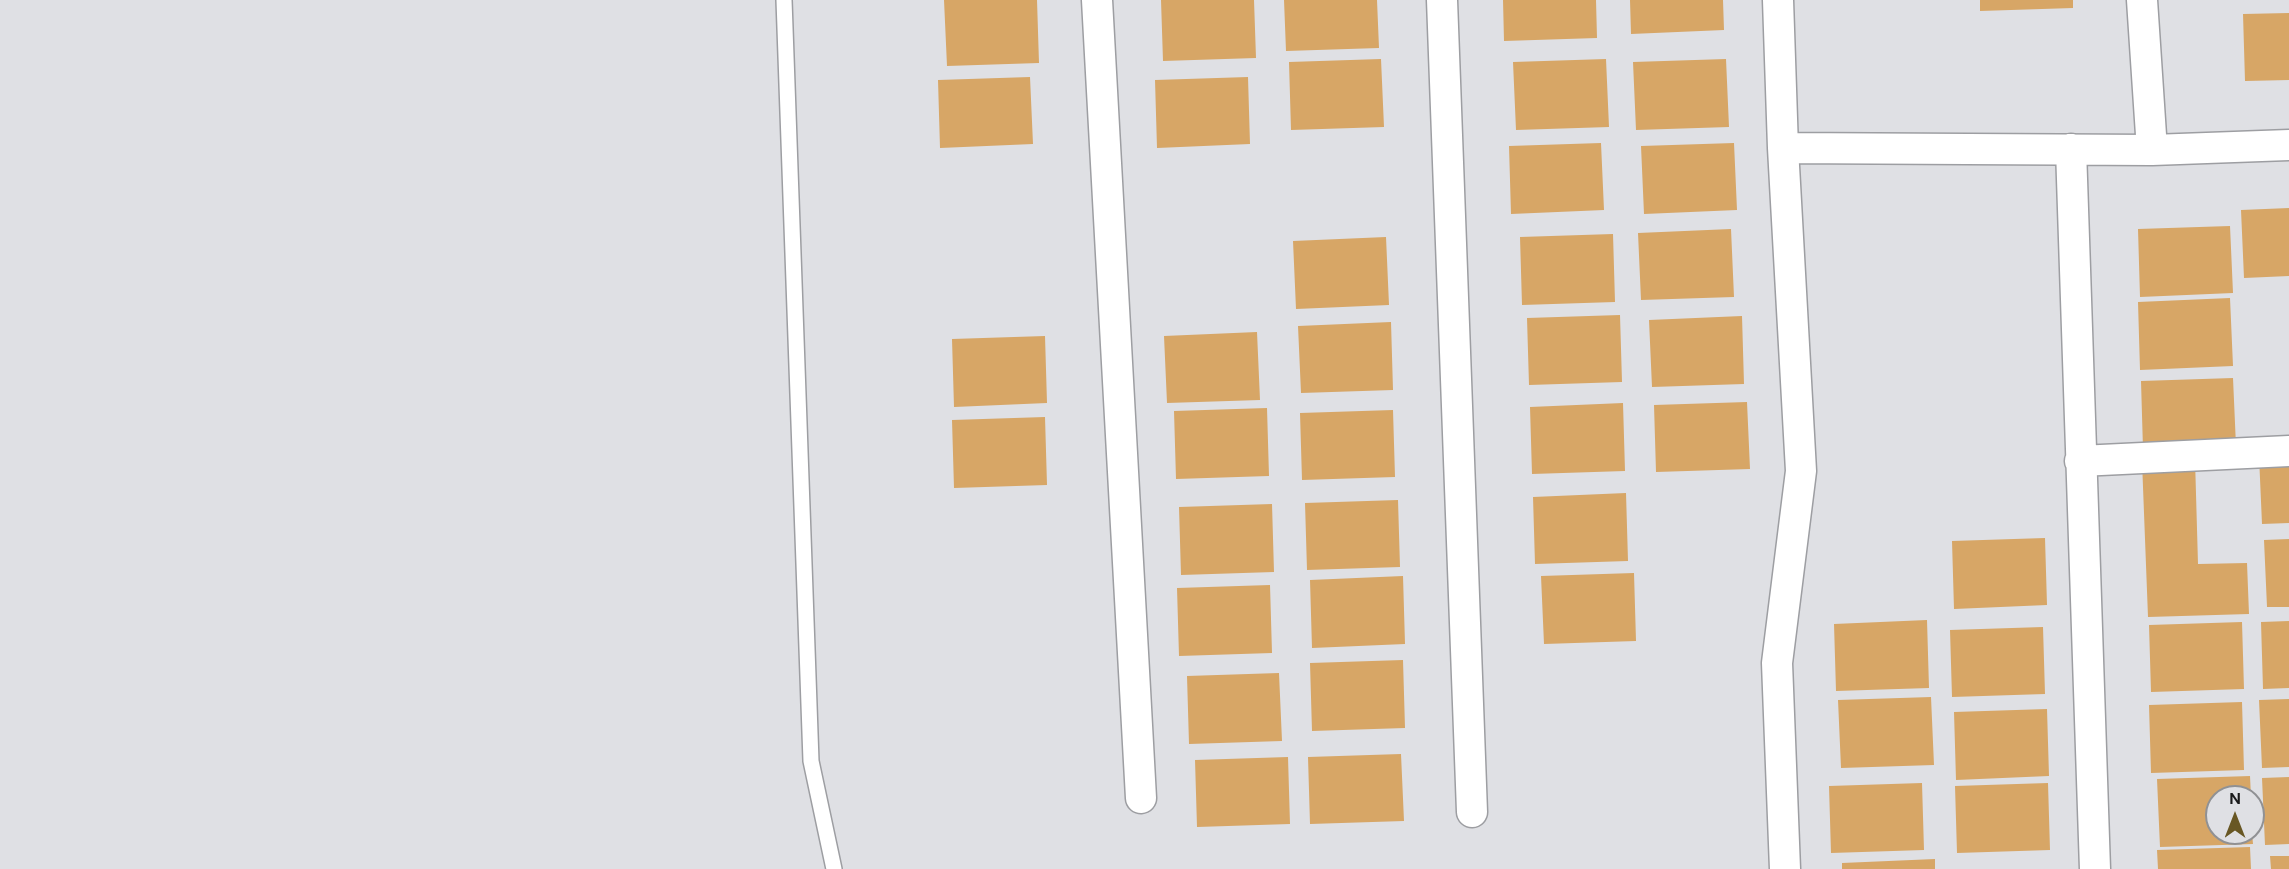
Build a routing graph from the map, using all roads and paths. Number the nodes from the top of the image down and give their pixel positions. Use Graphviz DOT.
graph roads {
  1 [pos="784,0"];
  2 [pos="1097,0"];
  3 [pos="1442,0"];
  4 [pos="1778,0"];
  5 [pos="2142,0"];
  6 [pos="2289,145"];
  7 [pos="1783,148"];
  8 [pos="2071,149"];
  9 [pos="2152,150"];
  10 [pos="2289,451"];
  11 [pos="2080,461"];
  12 [pos="1141,798"];
  13 [pos="1472,812"];
  14 [pos="834,869"];
  15 [pos="1785,869"];
  16 [pos="2095,869"];
  1 -- 14 [label="lane"];
  2 -- 12 [label="street"];
  3 -- 13 [label="street"];
  4 -- 7 [label="street"];
  5 -- 9 [label="street"];
  6 -- 9 [label="street"];
  7 -- 8 [label="street"];
  7 -- 15 [label="street"];
  8 -- 9 [label="street"];
  8 -- 11 [label="street"];
  10 -- 11 [label="street"];
  11 -- 16 [label="street"];
}
